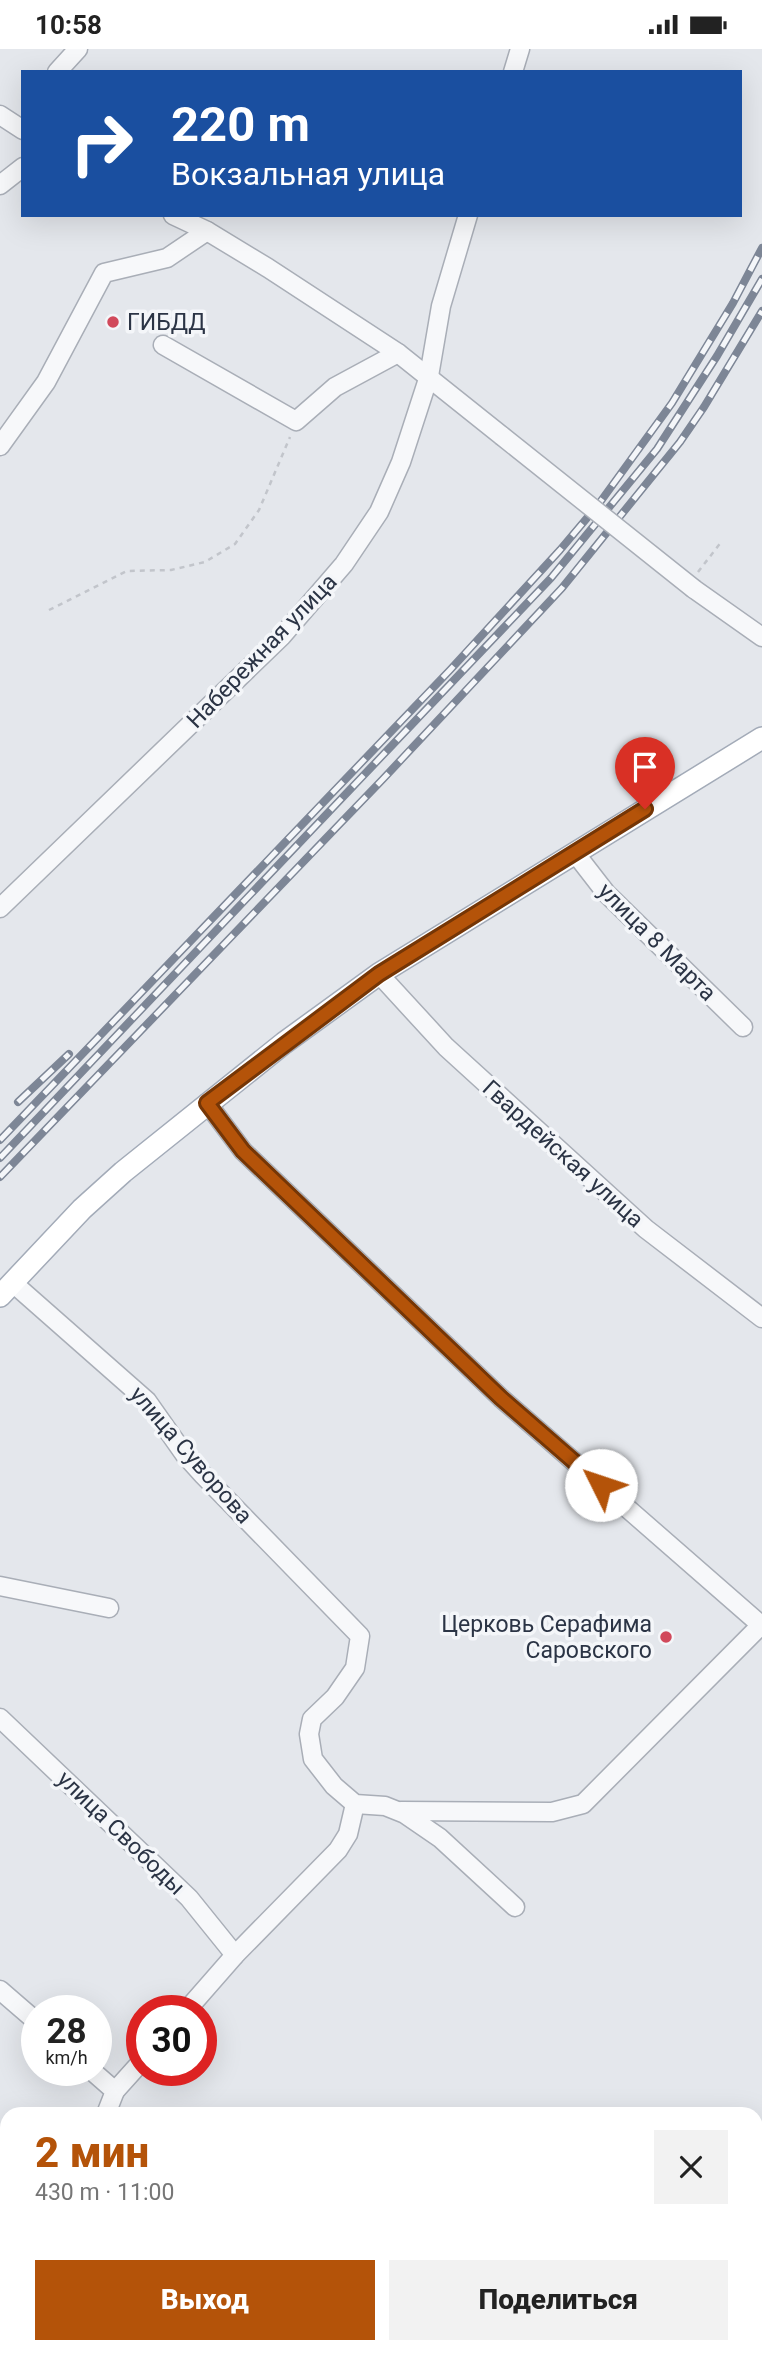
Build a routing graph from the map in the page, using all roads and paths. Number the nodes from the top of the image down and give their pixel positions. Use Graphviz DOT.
graph roads {
  1 [pos="78,49"];
  2 [pos="520,49"];
  3 [pos="59,70"];
  4 [pos="514,70"];
  5 [pos="0,115"];
  6 [pos="21,126"];
  7 [pos="21,169"];
  8 [pos="0,185"];
  9 [pos="177,217"];
  10 [pos="467,217"];
  11 [pos="207,231"];
  12 [pos="163,345"];
  13 [pos="398,353"];
  14 [pos="429,376"];
  15 [pos="296,421"];
  16 [pos="0,446"];
  17 [pos="722,541"];
  18 [pos="695,582"];
  19 [pos="49,610"];
  20 [pos="762,637"];
  21 [pos="762,738"];
  22 [pos="575,853"];
  23 [pos="0,908"];
  24 [pos="379,974"];
  25 [pos="743,1027"];
  26 [pos="207,1103"];
  27 [pos="7,1289"];
  28 [pos="762,1318"];
  29 [pos="0,1586"];
  30 [pos="109,1608"];
  31 [pos="762,1624"];
  32 [pos="0,1718"];
  33 [pos="355,1804"];
  34 [pos="397,1811"];
  35 [pos="515,1907"];
  36 [pos="235,1955"];
  37 [pos="0,1990"];
  38 [pos="200,1995"];
  39 [pos="21,2008"];
  40 [pos="126,2079"];
  41 [pos="109,2086"];
  42 [pos="115,2091"];
  43 [pos="109,2107"];
  1 -- 3 [label="street"];
  2 -- 4 [label="street"];
  5 -- 6 [label="street"];
  7 -- 8 [label="street"];
  9 -- 11 [label="street"];
  10 -- 14 [label="street, Набережная улица"];
  11 -- 13 [label="street"];
  11 -- 16 [label="street"];
  12 -- 15 [label="street"];
  13 -- 14 [label="street"];
  13 -- 15 [label="street"];
  14 -- 18 [label="street, bridge"];
  14 -- 23 [label="street, Набережная улица"];
  15 -- 19 [label="path"];
  17 -- 18 [label="path"];
  18 -- 20 [label="street"];
  21 -- 22 [label="main road"];
  22 -- 24 [label="main road"];
  22 -- 25 [label="street, улица 8 Марта"];
  24 -- 26 [label="main road"];
  24 -- 28 [label="street, Гвардейская улица"];
  26 -- 27 [label="main road"];
  26 -- 31 [label="street"];
  27 -- 33 [label="street, улица Суворова"];
  29 -- 30 [label="street"];
  31 -- 34 [label="street"];
  32 -- 36 [label="street, улица Свободы"];
  33 -- 34 [label="street"];
  33 -- 36 [label="street"];
  34 -- 35 [label="street"];
  36 -- 38 [label="street"];
  37 -- 39 [label="street"];
  40 -- 42 [label="street"];
  41 -- 42 [label="street"];
  42 -- 43 [label="street"];
}
